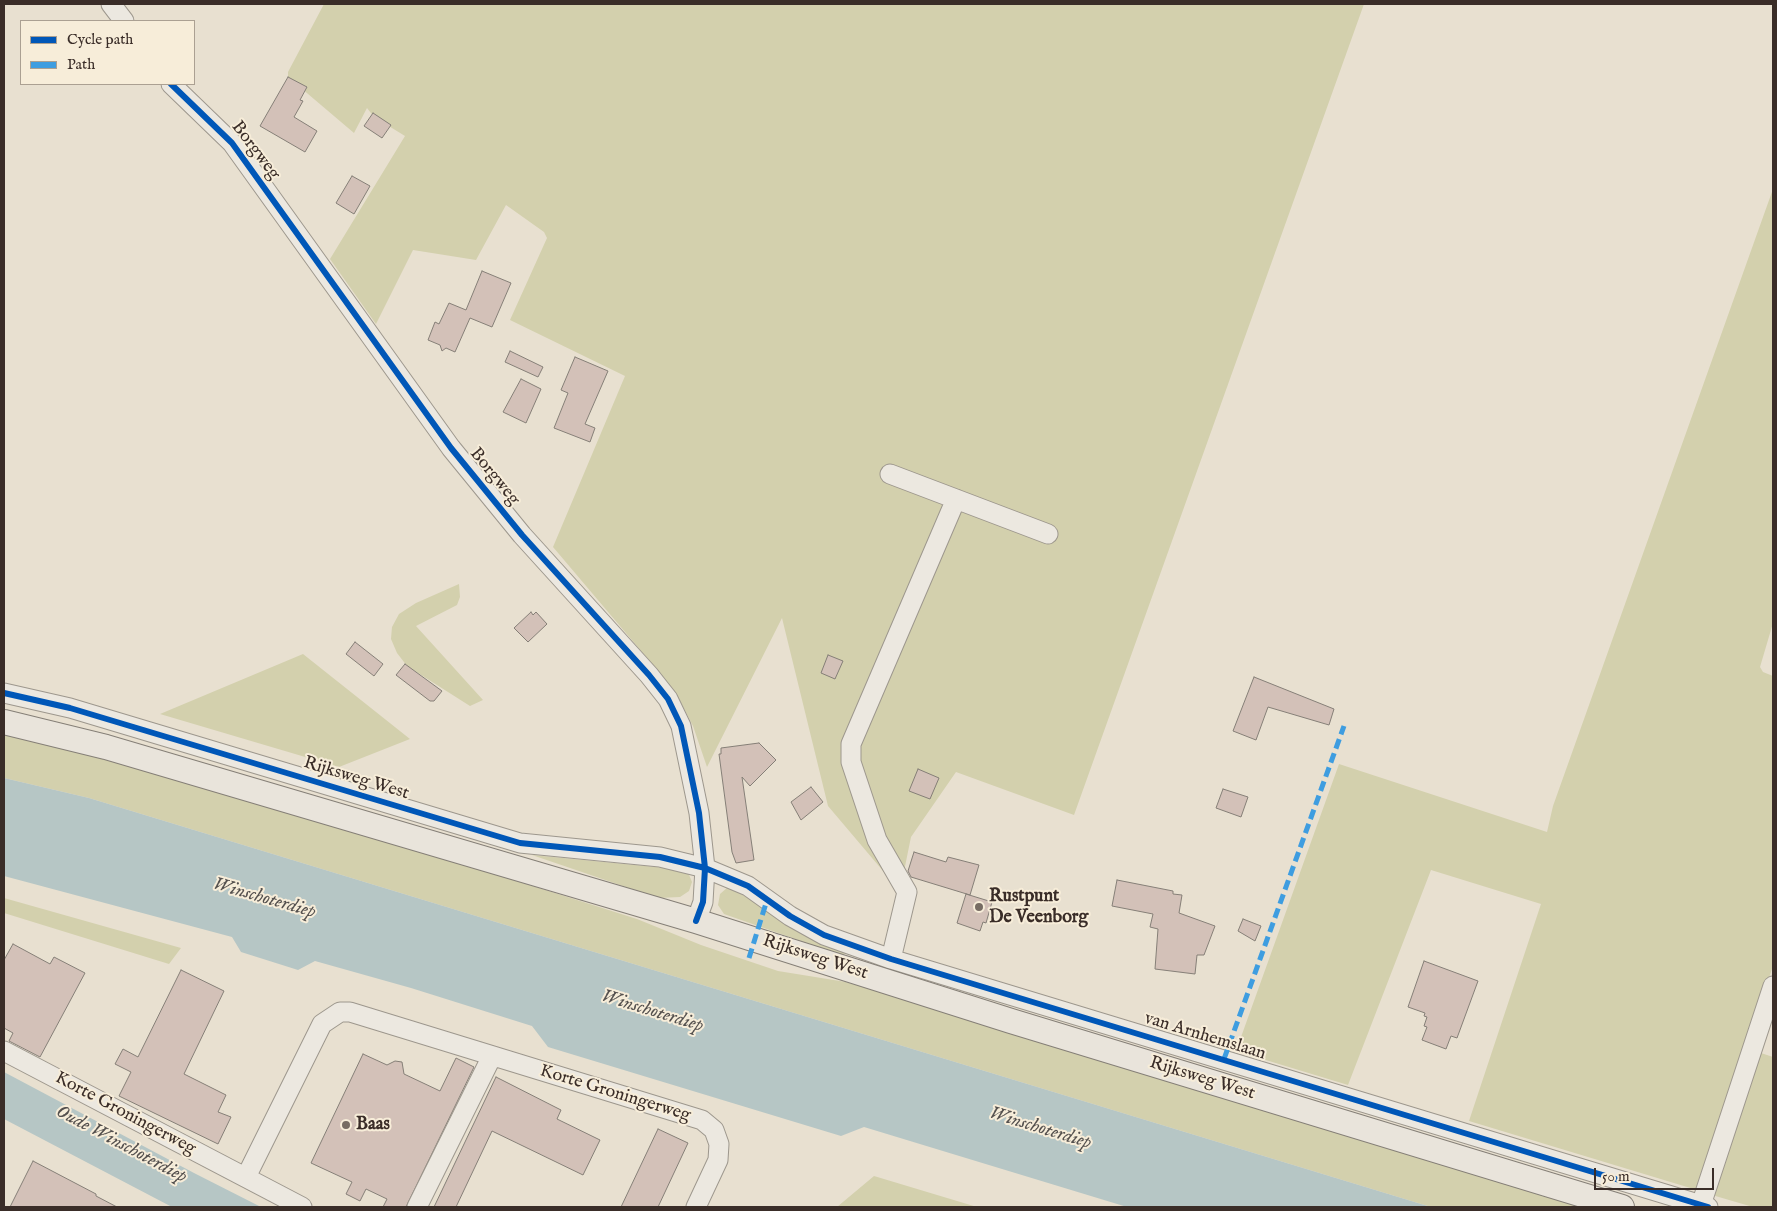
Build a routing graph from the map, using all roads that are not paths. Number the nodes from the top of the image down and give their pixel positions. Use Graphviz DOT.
graph roads {
  1 [pos="111,4"];
  2 [pos="123,20"];
  3 [pos="172,85"];
  4 [pos="890,474"];
  5 [pos="956,499"];
  6 [pos="1048,534"];
  7 [pos="4,694"];
  8 [pos="4,722"];
  9 [pos="705,868"];
  10 [pos="696,921"];
  11 [pos="891,959"];
  12 [pos="1773,986"];
  13 [pos="4,1051"];
  14 [pos="492,1056"];
  15 [pos="246,1177"];
  16 [pos="1705,1206"];
  17 [pos="302,1207"];
  18 [pos="417,1207"];
  19 [pos="696,1207"];
  20 [pos="1622,1207"];
  1 -- 2 [label="street"];
  3 -- 9 [label="street, Borgweg"];
  4 -- 5 [label="street"];
  5 -- 6 [label="street"];
  5 -- 11 [label="street"];
  7 -- 9 [label="street, Rijksweg West"];
  8 -- 10 [label="main road, Rijksweg West"];
  9 -- 10 [label="street, Borgweg"];
  9 -- 11 [label="street, van Arnhemslaan"];
  10 -- 20 [label="main road, Rijksweg West"];
  11 -- 16 [label="street, van Arnhemslaan"];
  12 -- 16 [label="street"];
  13 -- 15 [label="street, Korte Groningerweg"];
  14 -- 15 [label="street, Korte Groningerweg"];
  14 -- 18 [label="street"];
  14 -- 19 [label="street, Korte Groningerweg"];
  15 -- 17 [label="street, Korte Groningerweg"];
}
